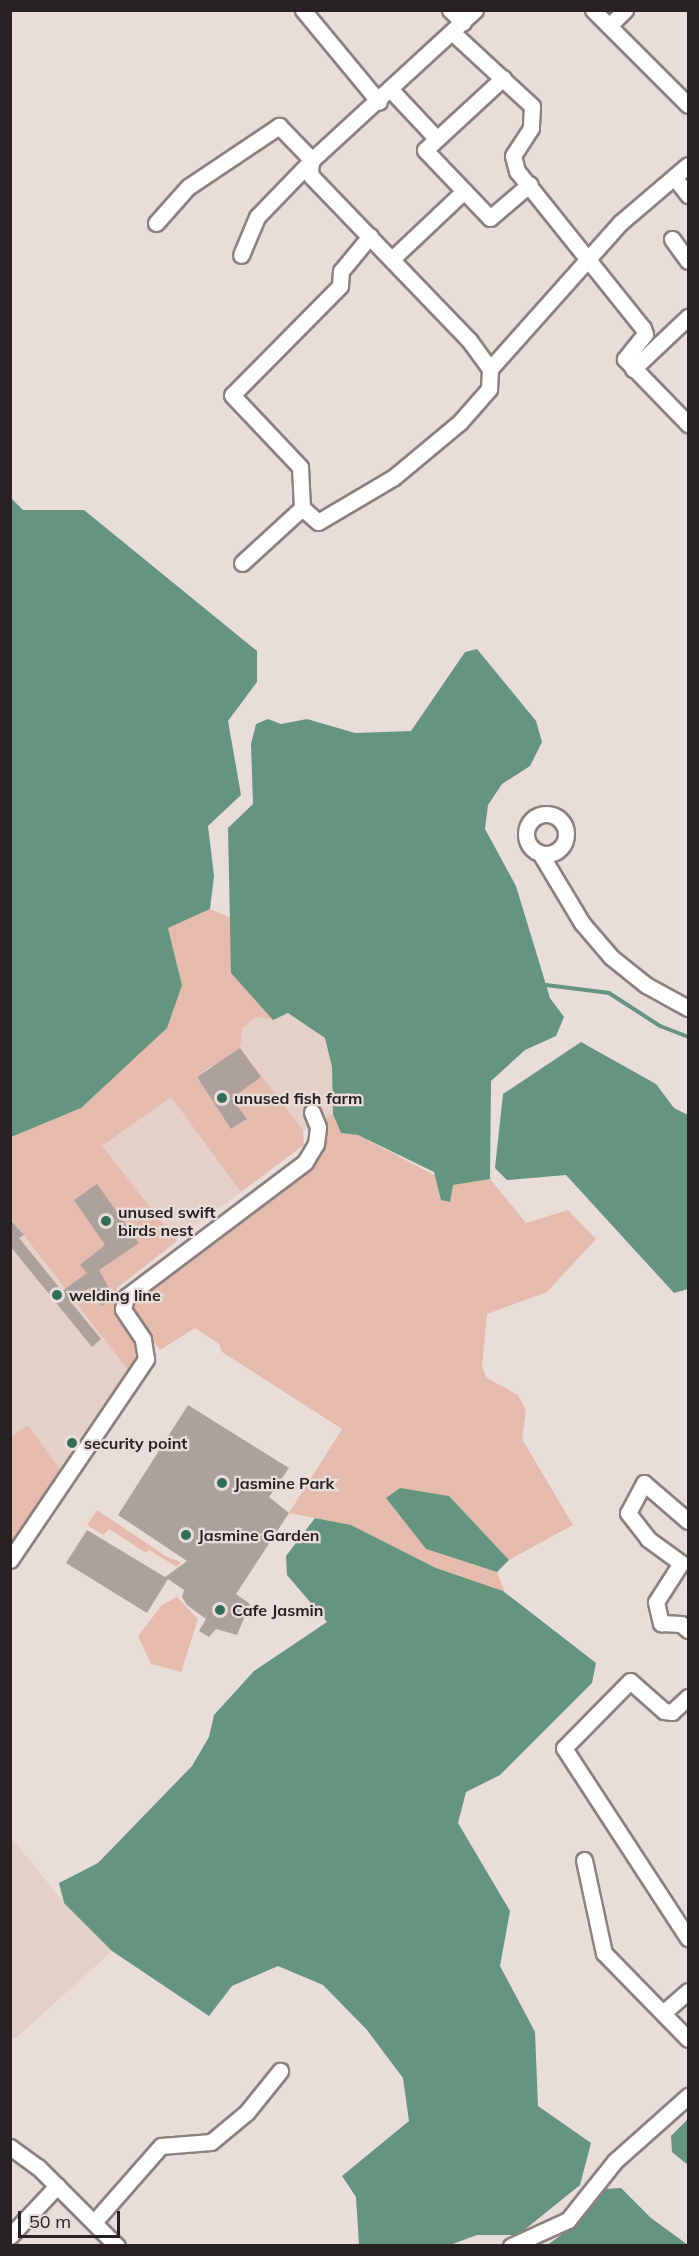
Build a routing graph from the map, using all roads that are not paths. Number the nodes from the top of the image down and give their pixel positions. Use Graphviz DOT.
graph roads {
  1 [pos="303,10"];
  2 [pos="450,10"];
  3 [pos="475,10"];
  4 [pos="593,10"];
  5 [pos="626,10"];
  6 [pos="609,26"];
  7 [pos="458,27"];
  8 [pos="503,78"];
  9 [pos="391,90"];
  10 [pos="380,102"];
  11 [pos="688,105"];
  12 [pos="437,139"];
  13 [pos="312,160"];
  14 [pos="688,165"];
  15 [pos="675,177"];
  16 [pos="530,184"];
  17 [pos="464,191"];
  18 [pos="688,195"];
  19 [pos="156,223"];
  20 [pos="370,236"];
  21 [pos="672,239"];
  22 [pos="241,255"];
  23 [pos="392,259"];
  24 [pos="590,260"];
  25 [pos="688,261"];
  26 [pos="688,317"];
  27 [pos="490,369"];
  28 [pos="633,369"];
  29 [pos="688,424"];
  30 [pos="302,508"];
  31 [pos="242,563"];
  32 [pos="540,853"];
  33 [pos="688,1008"];
  34 [pos="312,1112"];
  35 [pos="688,1521"];
  36 [pos="10,1560"];
  37 [pos="688,1630"];
  38 [pos="688,1697"];
  39 [pos="584,1860"];
  40 [pos="688,1938"];
  41 [pos="688,1991"];
  42 [pos="664,2012"];
  43 [pos="688,2039"];
  44 [pos="280,2071"];
  45 [pos="688,2096"];
  46 [pos="10,2147"];
  47 [pos="57,2186"];
  48 [pos="95,2221"];
  49 [pos="10,2236"];
  50 [pos="117,2246"];
  51 [pos="511,2246"];
  1 -- 10 [label="street"];
  2 -- 7 [label="street"];
  3 -- 7 [label="street"];
  4 -- 6 [label="street"];
  5 -- 6 [label="street"];
  6 -- 11 [label="street"];
  7 -- 8 [label="street"];
  7 -- 9 [label="street"];
  8 -- 12 [label="street"];
  8 -- 16 [label="street"];
  9 -- 10 [label="street"];
  9 -- 12 [label="street"];
  10 -- 13 [label="street"];
  12 -- 17 [label="street"];
  13 -- 19 [label="street"];
  13 -- 20 [label="street"];
  13 -- 22 [label="street"];
  14 -- 15 [label="street"];
  15 -- 18 [label="street"];
  15 -- 24 [label="street"];
  16 -- 17 [label="street"];
  16 -- 24 [label="street"];
  17 -- 23 [label="street"];
  20 -- 23 [label="street"];
  20 -- 30 [label="street"];
  21 -- 25 [label="street"];
  23 -- 27 [label="street"];
  24 -- 27 [label="street"];
  24 -- 28 [label="street"];
  26 -- 28 [label="street"];
  27 -- 30 [label="street"];
  28 -- 29 [label="street"];
  30 -- 31 [label="street"];
  32 -- 33 [label="street"];
  34 -- 36 [label="street"];
  35 -- 37 [label="street"];
  38 -- 40 [label="street"];
  39 -- 42 [label="street"];
  41 -- 42 [label="street"];
  42 -- 43 [label="street"];
  44 -- 48 [label="street"];
  45 -- 51 [label="street"];
  46 -- 47 [label="street"];
  47 -- 48 [label="street"];
  47 -- 49 [label="street"];
  48 -- 50 [label="street"];
}
